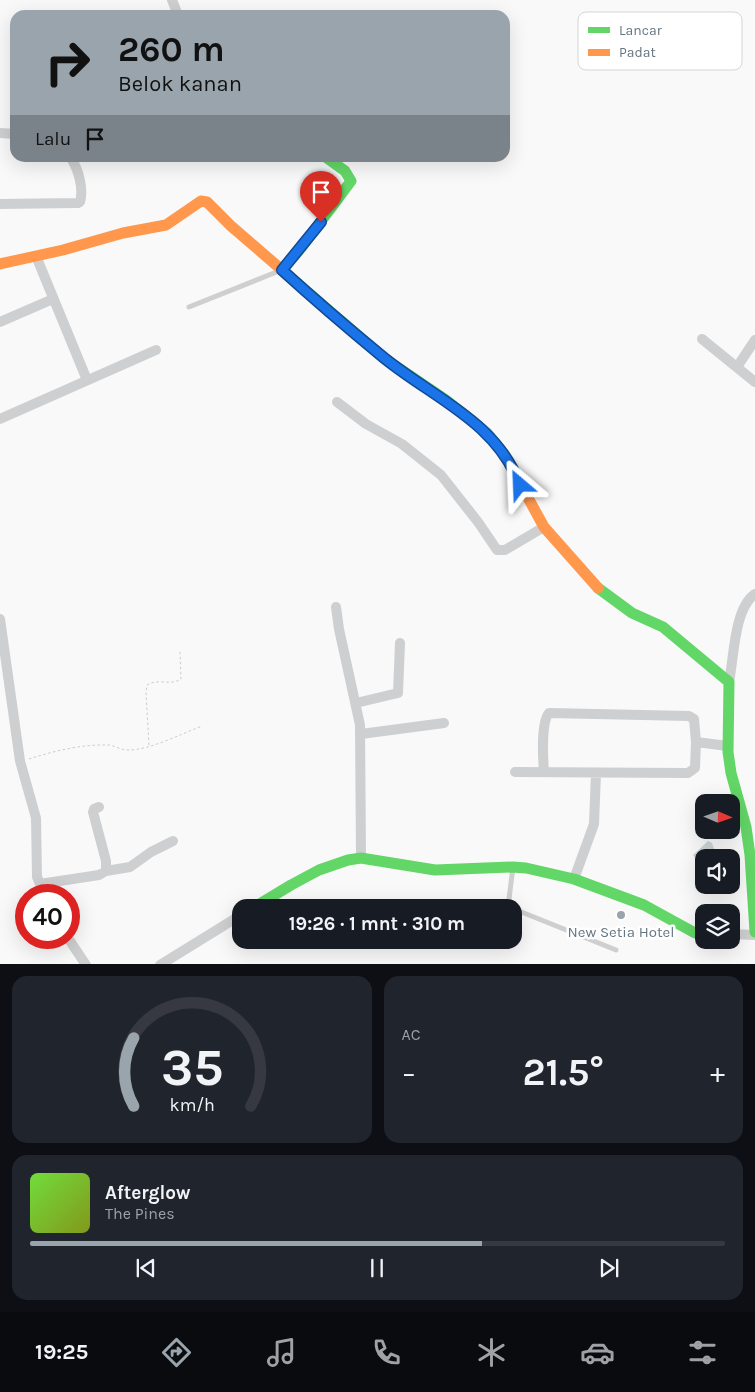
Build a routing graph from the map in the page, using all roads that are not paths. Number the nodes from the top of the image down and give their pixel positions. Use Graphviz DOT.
graph roads {
  1 [pos="74,162"];
  2 [pos="332,162"];
  3 [pos="0,204"];
  4 [pos="36,256"];
  5 [pos="0,264"];
  6 [pos="282,270"];
  7 [pos="53,299"];
  8 [pos="189,307"];
  9 [pos="0,322"];
  10 [pos="702,338"];
  11 [pos="755,340"];
  12 [pos="156,350"];
  13 [pos="737,367"];
  14 [pos="87,380"];
  15 [pos="755,382"];
  16 [pos="337,402"];
  17 [pos="0,419"];
  18 [pos="544,527"];
  19 [pos="755,594"];
  20 [pos="336,607"];
  21 [pos="0,619"];
  22 [pos="400,643"];
  23 [pos="729,682"];
  24 [pos="356,703"];
  25 [pos="444,723"];
  26 [pos="360,734"];
  27 [pos="696,742"];
  28 [pos="728,746"];
  29 [pos="515,772"];
  30 [pos="544,772"];
  31 [pos="596,773"];
  32 [pos="99,807"];
  33 [pos="751,839"];
  34 [pos="173,841"];
  35 [pos="361,858"];
  36 [pos="513,866"];
  37 [pos="106,871"];
  38 [pos="574,879"];
  39 [pos="40,884"];
  40 [pos="269,899"];
  41 [pos="508,899"];
  42 [pos="522,911"];
  43 [pos="232,920"];
  44 [pos="695,933"];
  45 [pos="740,934"];
  46 [pos="755,934"];
  47 [pos="76,949"];
  48 [pos="616,950"];
  49 [pos="86,964"];
  50 [pos="160,964"];
  1 -- 3 [label="street"];
  2 -- 6 [label="street"];
  4 -- 5 [label="street"];
  4 -- 6 [label="street"];
  4 -- 7 [label="street"];
  6 -- 8 [label="lane"];
  6 -- 18 [label="street"];
  7 -- 9 [label="street"];
  7 -- 14 [label="street"];
  10 -- 13 [label="street"];
  11 -- 13 [label="street"];
  12 -- 14 [label="street"];
  13 -- 15 [label="street"];
  14 -- 17 [label="street"];
  16 -- 18 [label="street"];
  18 -- 23 [label="street"];
  19 -- 23 [label="street"];
  20 -- 24 [label="street"];
  21 -- 39 [label="street"];
  22 -- 24 [label="street"];
  23 -- 28 [label="street"];
  24 -- 26 [label="street"];
  25 -- 26 [label="street"];
  26 -- 35 [label="street"];
  27 -- 28 [label="street"];
  27 -- 30 [label="street"];
  27 -- 31 [label="street"];
  28 -- 33 [label="street"];
  29 -- 30 [label="street"];
  30 -- 31 [label="street"];
  31 -- 38 [label="street"];
  32 -- 37 [label="street"];
  33 -- 46 [label="street"];
  34 -- 37 [label="street"];
  35 -- 36 [label="street"];
  35 -- 40 [label="street"];
  36 -- 38 [label="street"];
  36 -- 41 [label="lane"];
  37 -- 39 [label="street"];
  38 -- 44 [label="street"];
  42 -- 48 [label="lane"];
  43 -- 50 [label="street"];
  45 -- 46 [label="street"];
  47 -- 49 [label="street"];
}
